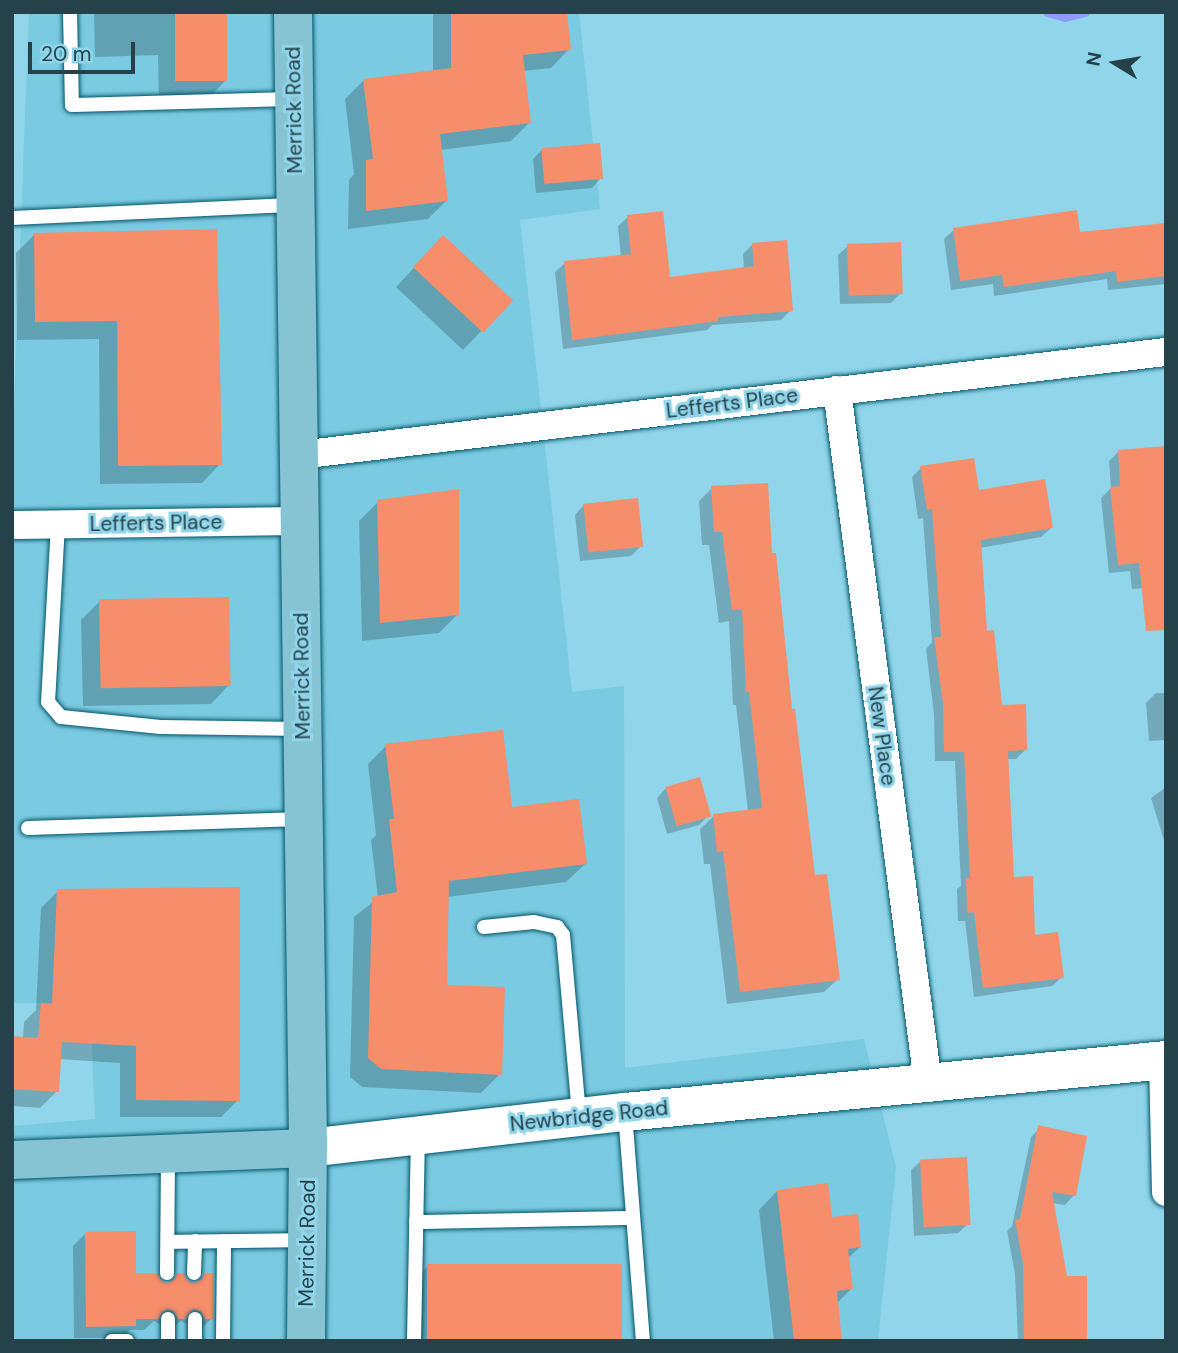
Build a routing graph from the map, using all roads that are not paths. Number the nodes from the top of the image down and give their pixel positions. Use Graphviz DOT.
graph roads {
  1 [pos="70,12"];
  2 [pos="293,12"];
  3 [pos="294,99"];
  4 [pos="295,204"];
  5 [pos="14,218"];
  6 [pos="1166,352"];
  7 [pos="837,390"];
  8 [pos="299,455"];
  9 [pos="300,521"];
  10 [pos="58,524"];
  11 [pos="12,525"];
  12 [pos="303,729"];
  13 [pos="304,819"];
  14 [pos="28,828"];
  15 [pos="484,927"];
  16 [pos="1165,1060"];
  17 [pos="928,1083"];
  18 [pos="625,1112"];
  19 [pos="579,1117"];
  20 [pos="418,1136"];
  21 [pos="308,1148"];
  22 [pos="168,1154"];
  23 [pos="12,1160"];
  24 [pos="1166,1192"];
  25 [pos="633,1218"];
  26 [pos="416,1222"];
  27 [pos="307,1240"];
  28 [pos="195,1241"];
  29 [pos="224,1241"];
  30 [pos="167,1242"];
  31 [pos="167,1273"];
  32 [pos="194,1273"];
  33 [pos="168,1318"];
  34 [pos="195,1319"];
  35 [pos="112,1340"];
  36 [pos="127,1341"];
  37 [pos="168,1341"];
  38 [pos="195,1341"];
  39 [pos="223,1341"];
  40 [pos="306,1341"];
  41 [pos="414,1341"];
  42 [pos="643,1341"];
  1 -- 3 [label="lane"];
  2 -- 3 [label="main road, Merrick Road"];
  3 -- 4 [label="main road, Merrick Road"];
  4 -- 5 [label="lane"];
  4 -- 8 [label="main road, Merrick Road"];
  6 -- 7 [label="street, Lefferts Place"];
  7 -- 8 [label="street, Lefferts Place"];
  7 -- 17 [label="street, New Place"];
  8 -- 9 [label="main road, Merrick Road"];
  9 -- 10 [label="street, Lefferts Place"];
  9 -- 12 [label="main road, Merrick Road"];
  10 -- 11 [label="street, Lefferts Place"];
  10 -- 12 [label="lane"];
  12 -- 13 [label="main road, Merrick Road"];
  13 -- 14 [label="lane"];
  13 -- 21 [label="main road, Merrick Road"];
  15 -- 19 [label="lane"];
  16 -- 17 [label="street, Newbridge Road"];
  16 -- 24 [label="street"];
  17 -- 18 [label="street, Newbridge Road"];
  18 -- 19 [label="street, Newbridge Road"];
  18 -- 25 [label="lane"];
  19 -- 20 [label="street, Newbridge Road"];
  20 -- 21 [label="street, Newbridge Road"];
  20 -- 26 [label="lane"];
  21 -- 22 [label="main road, Newbridge Road"];
  21 -- 27 [label="main road, Merrick Road"];
  22 -- 23 [label="main road, Newbridge Road"];
  22 -- 30 [label="lane"];
  25 -- 26 [label="lane"];
  25 -- 42 [label="lane"];
  26 -- 41 [label="lane"];
  27 -- 29 [label="lane"];
  27 -- 40 [label="main road, Merrick Road"];
  28 -- 29 [label="lane"];
  28 -- 30 [label="lane"];
  28 -- 32 [label="lane"];
  29 -- 39 [label="lane"];
  30 -- 31 [label="lane"];
  33 -- 37 [label="lane"];
  34 -- 38 [label="lane"];
  35 -- 36 [label="lane"];
}
